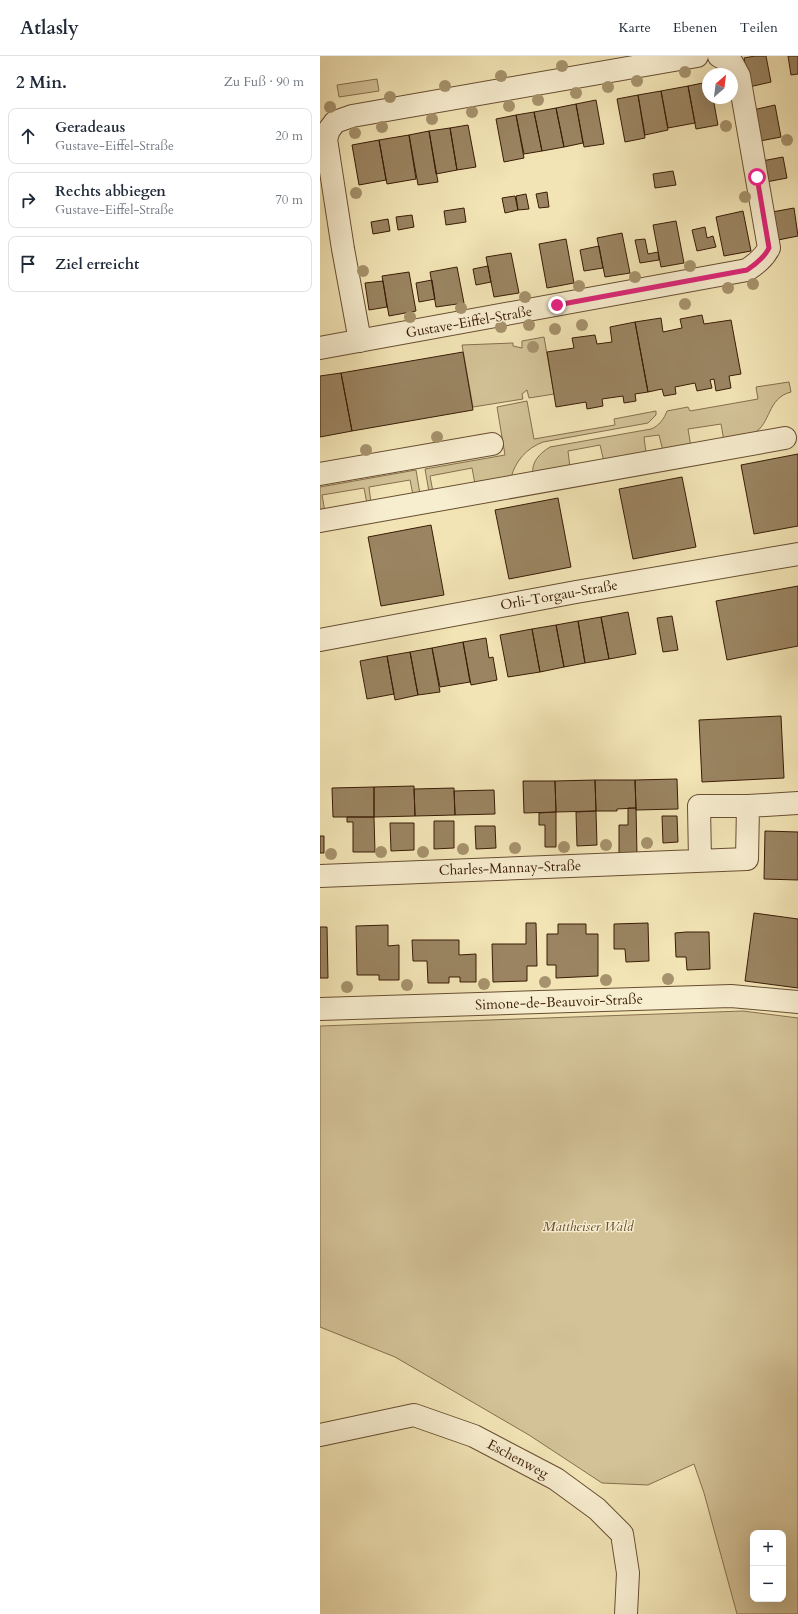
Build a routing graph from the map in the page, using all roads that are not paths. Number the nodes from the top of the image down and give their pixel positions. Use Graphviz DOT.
graph roads {
  1 [pos="697,56"];
  2 [pos="719,56"];
  3 [pos="360,342"];
  4 [pos="320,348"];
  5 [pos="785,438"];
  6 [pos="492,444"];
  7 [pos="320,474"];
  8 [pos="320,521"];
  9 [pos="798,554"];
  10 [pos="320,640"];
  11 [pos="798,803"];
  12 [pos="748,806"];
  13 [pos="700,860"];
  14 [pos="320,876"];
  15 [pos="798,1002"];
  16 [pos="320,1009"];
  17 [pos="320,1435"];
  18 [pos="626,1614"];
  1 -- 3 [label="street"];
  2 -- 3 [label="street, Gustave-Eiffel-Straße"];
  3 -- 4 [label="street, Gustave-Eiffel-Straße"];
  5 -- 8 [label="street"];
  6 -- 7 [label="street"];
  9 -- 10 [label="street, Orli-Torgau-Straße"];
  11 -- 12 [label="street"];
  12 -- 13 [label="street, Charles-Mannay-Straße"];
  12 -- 13 [label="street"];
  13 -- 14 [label="street, Charles-Mannay-Straße"];
  15 -- 16 [label="street, Simone-de-Beauvoir-Straße"];
  17 -- 18 [label="street, Eschenweg"];
}
